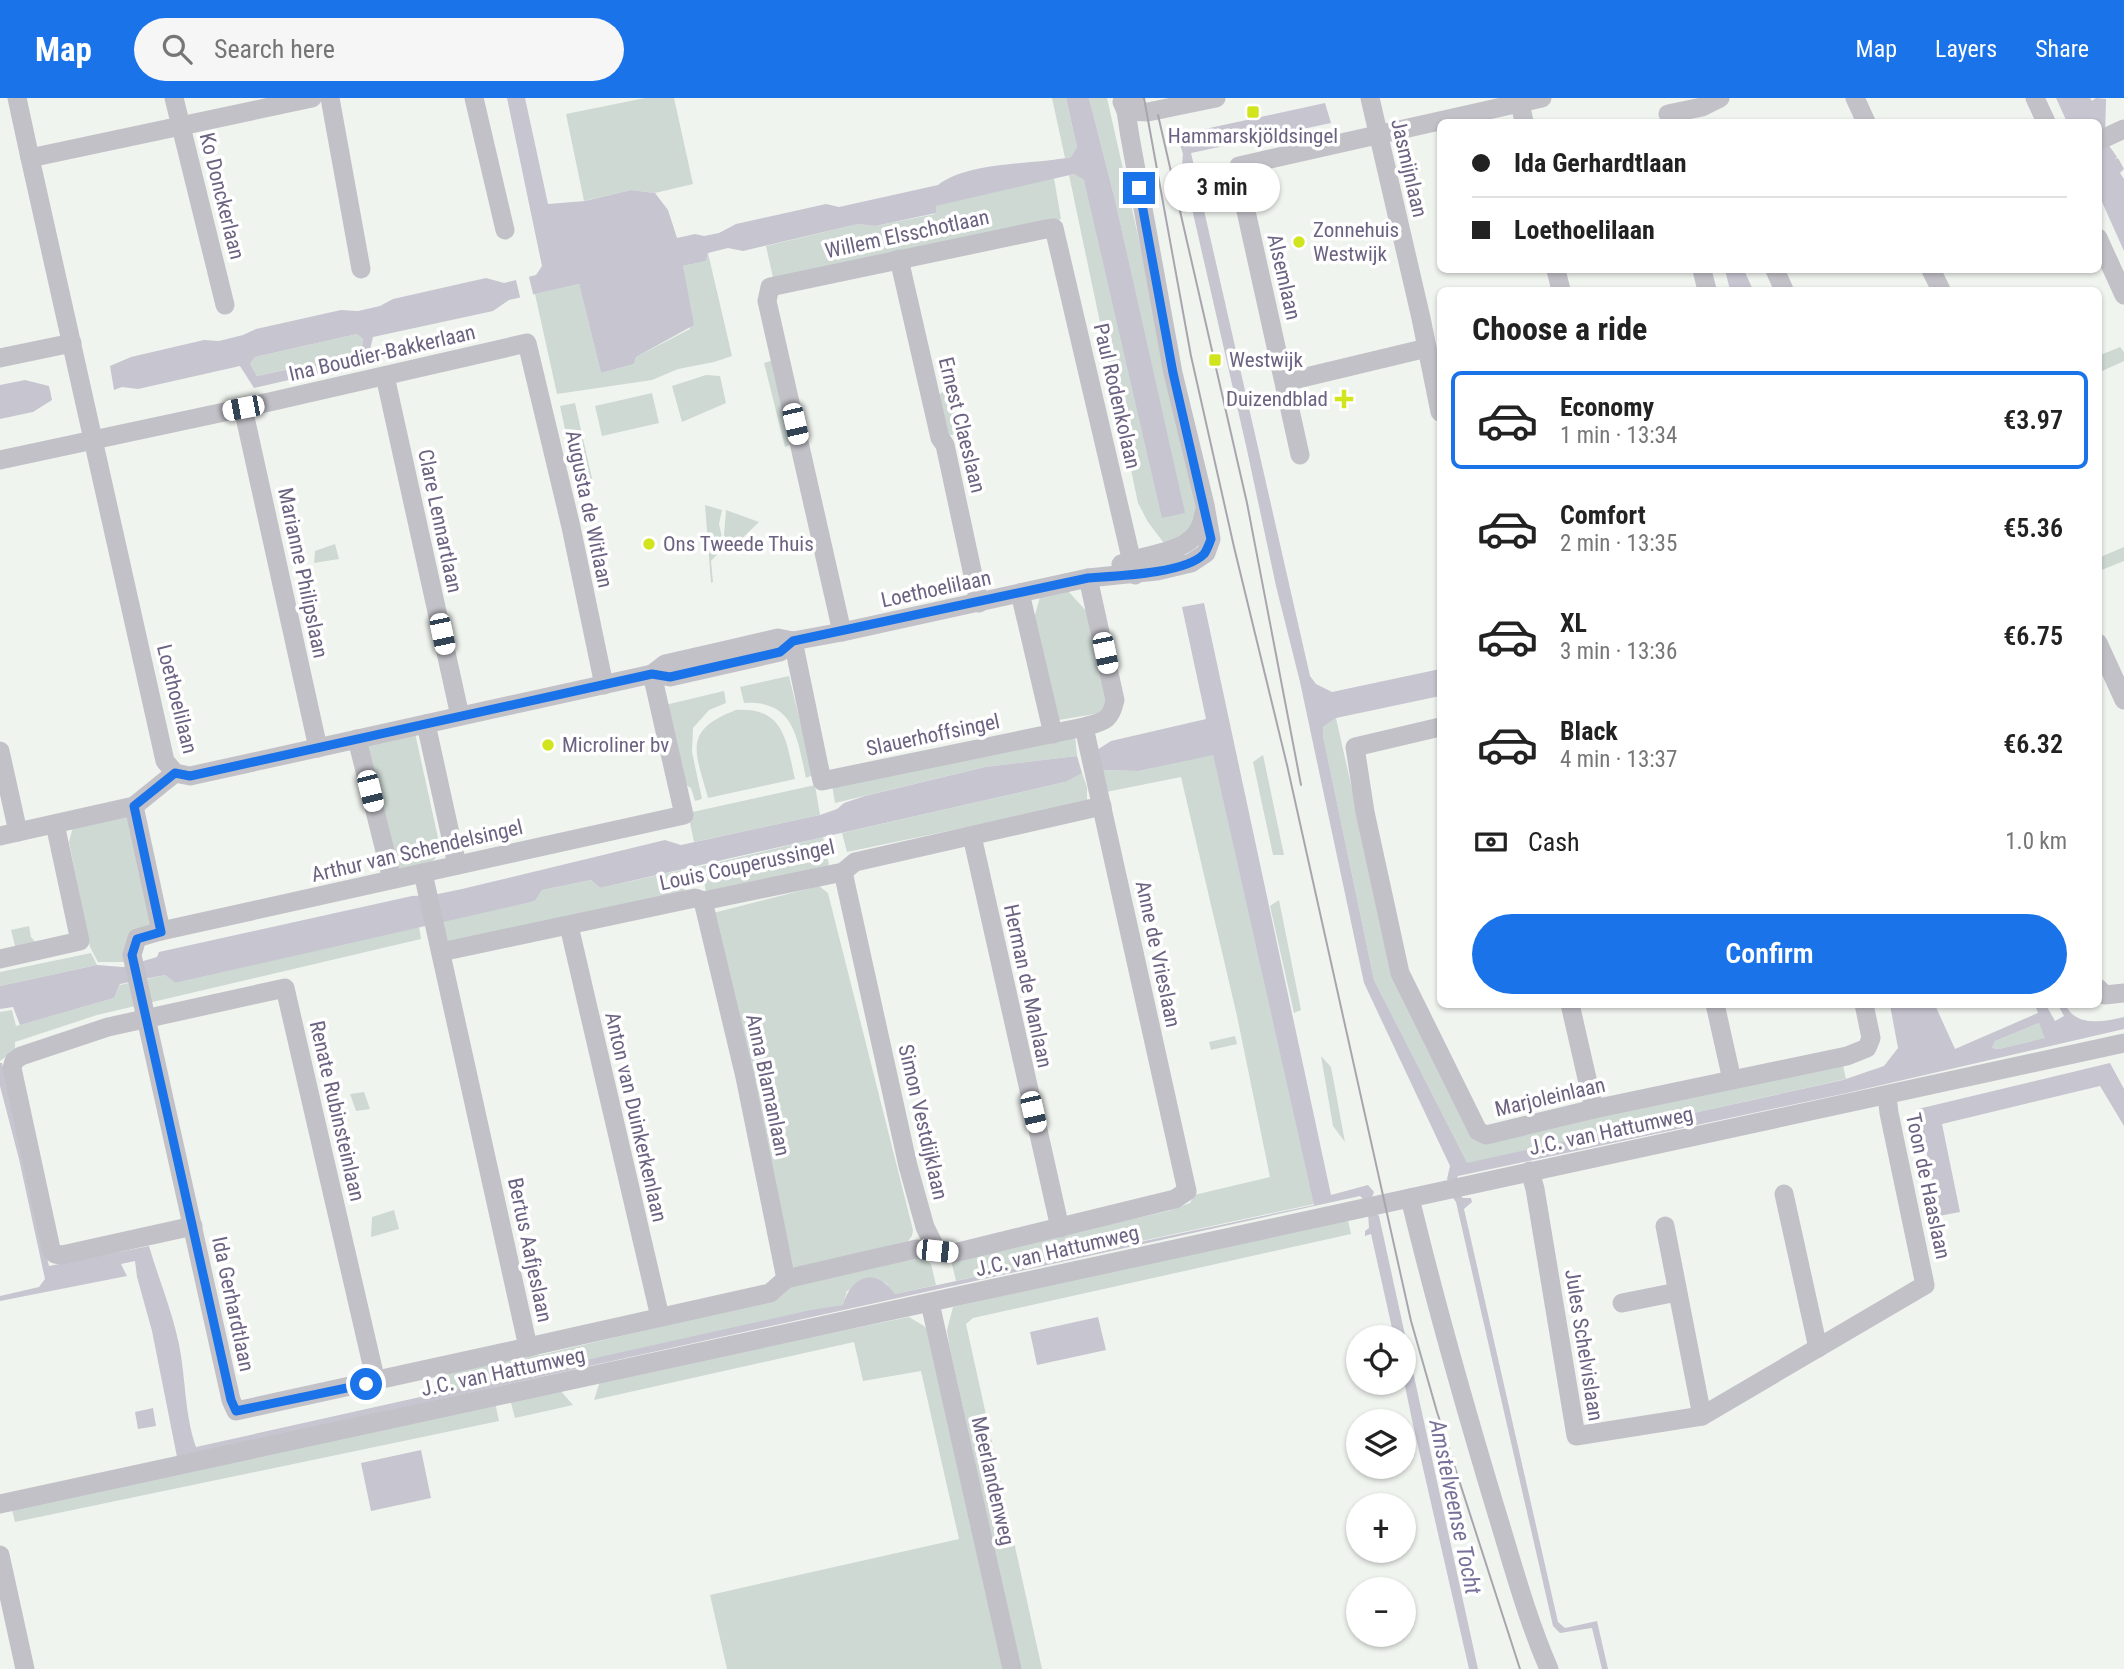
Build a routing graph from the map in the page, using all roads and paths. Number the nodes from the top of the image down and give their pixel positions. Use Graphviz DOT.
graph roads {
  1 [pos="17,98"];
  2 [pos="174,98"];
  3 [pos="312,98"];
  4 [pos="330,98"];
  5 [pos="474,98"];
  6 [pos="1216,98"];
  7 [pos="1370,98"];
  8 [pos="1542,98"];
  9 [pos="1855,98"];
  10 [pos="2035,98"];
  11 [pos="1131,101"];
  12 [pos="1710,109"];
  13 [pos="1668,111"];
  14 [pos="1522,113"];
  15 [pos="1481,119"];
  16 [pos="1865,119"];
  17 [pos="2045,119"];
  18 [pos="1437,125"];
  19 [pos="181,126"];
  20 [pos="2121,131"];
  21 [pos="1377,134"];
  22 [pos="2102,139"];
  23 [pos="30,158"];
  24 [pos="1054,228"];
  25 [pos="505,230"];
  26 [pos="2102,247"];
  27 [pos="899,259"];
  28 [pos="361,270"];
  29 [pos="2124,295"];
  30 [pos="225,305"];
  31 [pos="72,343"];
  32 [pos="527,343"];
  33 [pos="1427,348"];
  34 [pos="0,358"];
  35 [pos="385,376"];
  36 [pos="1284,382"];
  37 [pos="1437,397"];
  38 [pos="243,408"];
  39 [pos="93,439"];
  40 [pos="1300,455"];
  41 [pos="0,460"];
  42 [pos="1134,567"];
  43 [pos="1088,578"];
  44 [pos="1020,593"];
  45 [pos="979,603"];
  46 [pos="842,632"];
  47 [pos="793,641"];
  48 [pos="2102,652"];
  49 [pos="652,674"];
  50 [pos="604,685"];
  51 [pos="2124,700"];
  52 [pos="460,716"];
  53 [pos="426,724"];
  54 [pos="1084,727"];
  55 [pos="1437,728"];
  56 [pos="1053,734"];
  57 [pos="357,739"];
  58 [pos="318,748"];
  59 [pos="0,751"];
  60 [pos="175,773"];
  61 [pos="134,806"];
  62 [pos="1102,806"];
  63 [pos="55,824"];
  64 [pos="9,834"];
  65 [pos="972,836"];
  66 [pos="457,865"];
  67 [pos="843,872"];
  68 [pos="391,879"];
  69 [pos="425,881"];
  70 [pos="703,901"];
  71 [pos="569,926"];
  72 [pos="161,932"];
  73 [pos="441,952"];
  74 [pos="0,959"];
  75 [pos="2102,992"];
  76 [pos="2124,993"];
  77 [pos="1571,1008"];
  78 [pos="1716,1008"];
  79 [pos="1865,1008"];
  80 [pos="147,1018"];
  81 [pos="2124,1043"];
  82 [pos="1732,1080"];
  83 [pos="1887,1096"];
  84 [pos="1594,1109"];
  85 [pos="1530,1171"];
  86 [pos="1784,1194"];
  87 [pos="1410,1198"];
  88 [pos="193,1226"];
  89 [pos="1665,1226"];
  90 [pos="1060,1228"];
  91 [pos="937,1251"];
  92 [pos="786,1279"];
  93 [pos="1925,1285"];
  94 [pos="1677,1292"];
  95 [pos="930,1303"];
  96 [pos="1622,1303"];
  97 [pos="660,1317"];
  98 [pos="528,1347"];
  99 [pos="1818,1348"];
  100 [pos="376,1382"];
  101 [pos="1702,1416"];
  102 [pos="0,1504"];
  103 [pos="0,1555"];
  104 [pos="25,1669"];
  105 [pos="1012,1669"];
  106 [pos="1549,1669"];
  1 -- 23 [label="street, Loethoelilaan"];
  2 -- 19 [label="street, Ko Donckerlaan"];
  3 -- 19 [label="street"];
  4 -- 28 [label="street"];
  5 -- 25 [label="street"];
  6 -- 11 [label="street"];
  7 -- 21 [label="street, Jasmijnlaan"];
  8 -- 14 [label="street"];
  9 -- 16 [label="street"];
  10 -- 17 [label="street"];
  11 -- 42 [label="street, Loethoelilaan"];
  12 -- 13 [label="street"];
  14 -- 15 [label="street"];
  18 -- 21 [label="street"];
  19 -- 23 [label="street"];
  19 -- 30 [label="street, Ko Donckerlaan"];
  20 -- 22 [label="street"];
  21 -- 33 [label="street, Jasmijnlaan"];
  21 -- 36 [label="street, Alsemlaan"];
  23 -- 31 [label="street, Loethoelilaan"];
  24 -- 27 [label="street, Willem Elsschotlaan"];
  24 -- 42 [label="street, Paul Rodenkolaan"];
  26 -- 29 [label="street"];
  27 -- 45 [label="street, Ernest Claeslaan"];
  27 -- 46 [label="street, Willem Elsschotlaan"];
  31 -- 34 [label="street"];
  31 -- 39 [label="street, Loethoelilaan"];
  32 -- 35 [label="street, Ina Boudier-Bakkerlaan"];
  32 -- 50 [label="street, Augusta de Witlaan"];
  33 -- 36 [label="street"];
  33 -- 37 [label="street, Jasmijnlaan"];
  35 -- 38 [label="street, Ina Boudier-Bakkerlaan"];
  35 -- 52 [label="street, Clare Lennartlaan"];
  36 -- 40 [label="street, Alsemlaan"];
  38 -- 39 [label="street, Ina Boudier-Bakkerlaan"];
  38 -- 58 [label="street, Marianne Philipslaan"];
  39 -- 41 [label="street, Ina Boudier-Bakkerlaan"];
  39 -- 60 [label="street, Loethoelilaan"];
  42 -- 43 [label="street, Loethoelilaan"];
  43 -- 44 [label="street, Loethoelilaan"];
  43 -- 54 [label="street, Slauerhoffsingel"];
  44 -- 45 [label="street, Loethoelilaan"];
  44 -- 56 [label="street"];
  45 -- 46 [label="street, Loethoelilaan"];
  46 -- 47 [label="street, Loethoelilaan"];
  47 -- 49 [label="street, Loethoelilaan"];
  47 -- 56 [label="street, Slauerhoffsingel"];
  48 -- 51 [label="street"];
  49 -- 50 [label="street, Loethoelilaan"];
  49 -- 66 [label="street, Arthur van Schendelsingel"];
  50 -- 52 [label="street, Loethoelilaan"];
  52 -- 53 [label="street, Loethoelilaan"];
  53 -- 57 [label="street, Loethoelilaan"];
  53 -- 66 [label="street"];
  54 -- 56 [label="street, Slauerhoffsingel"];
  54 -- 62 [label="street, Anne de Vrieslaan"];
  55 -- 84 [label="street, Marjoleinlaan"];
  57 -- 58 [label="street, Loethoelilaan"];
  57 -- 68 [label="street"];
  58 -- 60 [label="street, Loethoelilaan"];
  59 -- 64 [label="street"];
  60 -- 61 [label="street"];
  61 -- 63 [label="street"];
  61 -- 72 [label="street"];
  62 -- 65 [label="street, Louis Couperussingel"];
  62 -- 90 [label="street, Anne de Vrieslaan"];
  63 -- 64 [label="street"];
  63 -- 74 [label="street"];
  65 -- 67 [label="street, Louis Couperussingel"];
  65 -- 90 [label="street, Herman de Manlaan"];
  66 -- 69 [label="street, Arthur van Schendelsingel"];
  67 -- 70 [label="street, Louis Couperussingel"];
  67 -- 91 [label="street, Simon Vestdijklaan"];
  68 -- 69 [label="street, Arthur van Schendelsingel"];
  68 -- 72 [label="street, Arthur van Schendelsingel"];
  69 -- 73 [label="street, Bertus Aafjeslaan"];
  70 -- 71 [label="street, Louis Couperussingel"];
  70 -- 92 [label="street, Anna Blamanlaan"];
  71 -- 73 [label="street, Louis Couperussingel"];
  71 -- 97 [label="street, Anton van Duinkerkenlaan"];
  72 -- 80 [label="street, Ida Gerhardtlaan"];
  73 -- 98 [label="street, Bertus Aafjeslaan"];
  75 -- 76 [label="street"];
  77 -- 84 [label="street"];
  78 -- 82 [label="street"];
  79 -- 82 [label="street, Marjoleinlaan"];
  80 -- 88 [label="street, Ida Gerhardtlaan"];
  80 -- 88 [label="street"];
  80 -- 100 [label="street, Renate Rubinsteinlaan"];
  81 -- 83 [label="street, J.C. van Hattumweg"];
  82 -- 84 [label="street, Marjoleinlaan"];
  83 -- 85 [label="street, J.C. van Hattumweg"];
  83 -- 93 [label="street, Toon de Haaslaan"];
  85 -- 87 [label="street, J.C. van Hattumweg"];
  85 -- 101 [label="street, Jules Schelvislaan"];
  86 -- 99 [label="street"];
  87 -- 95 [label="street, J.C. van Hattumweg"];
  87 -- 106 [label="street"];
  88 -- 100 [label="street, Ida Gerhardtlaan"];
  89 -- 94 [label="street"];
  90 -- 91 [label="street"];
  91 -- 92 [label="street, Bertus Aafjeslaan"];
  92 -- 97 [label="street, Bertus Aafjeslaan"];
  93 -- 99 [label="street, Jules Schelvislaan"];
  94 -- 96 [label="street"];
  94 -- 101 [label="street"];
  95 -- 102 [label="street, J.C. van Hattumweg"];
  95 -- 105 [label="street, Meerlandenweg"];
  97 -- 98 [label="street, Bertus Aafjeslaan"];
  98 -- 100 [label="street, Ida Gerhardtlaan"];
  99 -- 101 [label="street, Jules Schelvislaan"];
  103 -- 104 [label="street"];
}
